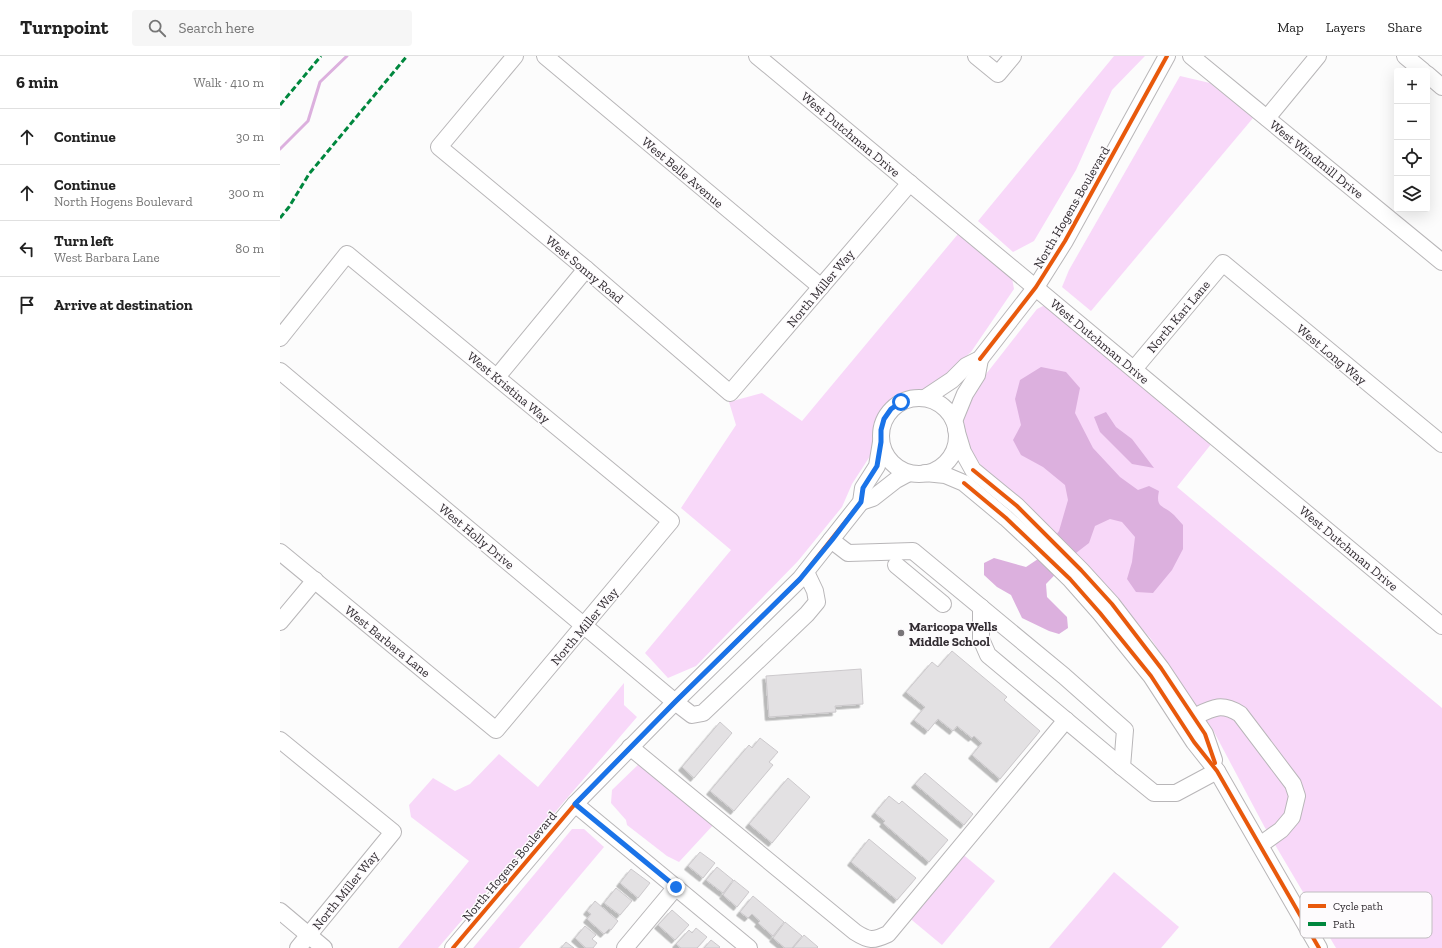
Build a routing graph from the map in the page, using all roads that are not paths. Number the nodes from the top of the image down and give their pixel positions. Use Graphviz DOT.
graph roads {
  1 [pos="515,56"];
  2 [pos="545,56"];
  3 [pos="976,56"];
  4 [pos="1013,56"];
  5 [pos="1167,56"];
  6 [pos="1192,56"];
  7 [pos="1318,56"];
  8 [pos="1405,56"];
  9 [pos="760,57"];
  10 [pos="1419,68"];
  11 [pos="1430,76"];
  12 [pos="1442,86"];
  13 [pos="1267,118"];
  14 [pos="910,183"];
  15 [pos="1442,262"];
  16 [pos="1223,263"];
  17 [pos="586,269"];
  18 [pos="820,287"];
  19 [pos="1036,287"];
  20 [pos="280,338"];
  21 [pos="980,359"];
  22 [pos="1134,369"];
  23 [pos="280,371"];
  24 [pos="497,377"];
  25 [pos="730,393"];
  26 [pos="925,398"];
  27 [pos="955,425"];
  28 [pos="1441,441"];
  29 [pos="881,442"];
  30 [pos="909,473"];
  31 [pos="925,474"];
  32 [pos="861,502"];
  33 [pos="671,521"];
  34 [pos="1040,539"];
  35 [pos="832,540"];
  36 [pos="280,552"];
  37 [pos="896,565"];
  38 [pos="806,572"];
  39 [pos="1076,575"];
  40 [pos="315,580"];
  41 [pos="943,604"];
  42 [pos="981,607"];
  43 [pos="280,622"];
  44 [pos="584,626"];
  45 [pos="1442,626"];
  46 [pos="675,702"];
  47 [pos="1194,717"];
  48 [pos="1066,720"];
  49 [pos="496,730"];
  50 [pos="280,740"];
  51 [pos="630,747"];
  52 [pos="1122,767"];
  53 [pos="1217,771"];
  54 [pos="575,804"];
  55 [pos="1260,845"];
  56 [pos="676,887"];
  57 [pos="280,911"];
  58 [pos="1300,915"];
  59 [pos="308,935"];
  60 [pos="1313,938"];
  61 [pos="298,948"];
  62 [pos="324,948"];
  63 [pos="453,948"];
  64 [pos="625,948"];
  65 [pos="749,948"];
  66 [pos="1319,948"];
  1 -- 17 [label="street, West Sonny Road"];
  2 -- 18 [label="street, West Belle Avenue"];
  3 -- 4 [label="street"];
  5 -- 19 [label="street, North Hogens Boulevard"];
  6 -- 13 [label="street, West Windmill Drive"];
  7 -- 13 [label="street"];
  8 -- 10 [label="street"];
  9 -- 14 [label="street, West Dutchman Drive"];
  11 -- 12 [label="street"];
  13 -- 15 [label="street, West Windmill Drive"];
  14 -- 18 [label="street, North Miller Way"];
  14 -- 19 [label="street, West Dutchman Drive"];
  16 -- 22 [label="street, North Kari Lane"];
  16 -- 28 [label="street, West Long Way"];
  17 -- 24 [label="street"];
  17 -- 25 [label="street, West Sonny Road"];
  18 -- 25 [label="street, North Miller Way"];
  19 -- 21 [label="street, North Hogens Boulevard"];
  19 -- 22 [label="street, West Dutchman Drive"];
  20 -- 24 [label="street, West Kristina Way"];
  21 -- 26 [label="street, North Hogens Boulevard"];
  21 -- 27 [label="street, North Hogens Boulevard"];
  22 -- 45 [label="street, West Dutchman Drive"];
  23 -- 44 [label="street, West Holly Drive"];
  24 -- 33 [label="street, West Kristina Way"];
  26 -- 27 [label="street"];
  26 -- 29 [label="street"];
  27 -- 31 [label="street"];
  27 -- 34 [label="street"];
  29 -- 30 [label="street"];
  29 -- 32 [label="street, North Hogens Boulevard"];
  30 -- 31 [label="street"];
  30 -- 32 [label="street, North Hogens Boulevard"];
  31 -- 34 [label="street"];
  32 -- 35 [label="street, North Hogens Boulevard"];
  33 -- 44 [label="street, North Miller Way"];
  34 -- 39 [label="street"];
  35 -- 38 [label="street, North Hogens Boulevard"];
  35 -- 42 [label="street"];
  36 -- 40 [label="street, West Barbara Lane"];
  37 -- 41 [label="street"];
  38 -- 46 [label="street, North Hogens Boulevard"];
  38 -- 46 [label="street, West Holly Drive"];
  39 -- 47 [label="street"];
  39 -- 53 [label="street"];
  40 -- 43 [label="street"];
  40 -- 49 [label="street, West Barbara Lane"];
  42 -- 48 [label="street"];
  42 -- 52 [label="street"];
  44 -- 46 [label="street, West Holly Drive"];
  44 -- 49 [label="street, North Miller Way"];
  46 -- 51 [label="street, North Hogens Boulevard"];
  47 -- 53 [label="street"];
  47 -- 55 [label="street"];
  48 -- 51 [label="street"];
  48 -- 52 [label="street"];
  50 -- 59 [label="street, North Miller Way"];
  51 -- 54 [label="street, North Hogens Boulevard"];
  52 -- 53 [label="street"];
  53 -- 55 [label="street"];
  54 -- 56 [label="street"];
  54 -- 63 [label="street, North Hogens Boulevard"];
  55 -- 58 [label="street"];
  56 -- 64 [label="street"];
  56 -- 65 [label="street"];
  57 -- 59 [label="street"];
  59 -- 61 [label="street, North Miller Way"];
  59 -- 62 [label="street"];
  60 -- 66 [label="street"];
}
